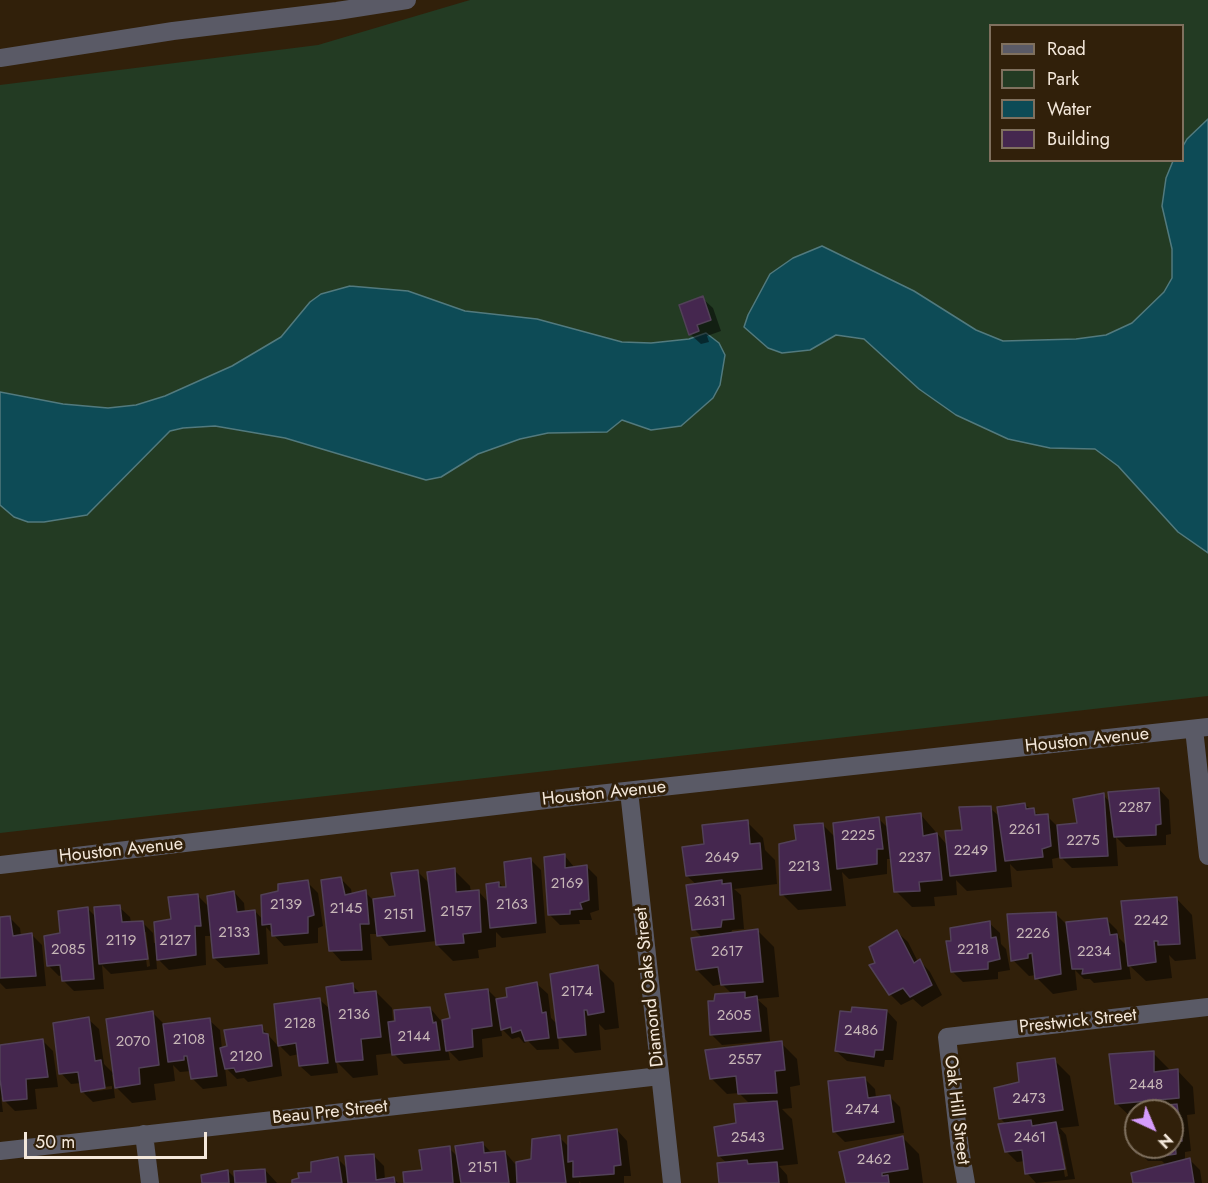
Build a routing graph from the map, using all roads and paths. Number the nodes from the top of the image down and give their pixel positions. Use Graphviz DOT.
graph roads {
  1 [pos="407,0"];
  2 [pos="0,58"];
  3 [pos="1201,728"];
  4 [pos="629,791"];
  5 [pos="1208,856"];
  6 [pos="0,865"];
  7 [pos="1208,1007"];
  8 [pos="947,1036"];
  9 [pos="660,1076"];
  10 [pos="144,1134"];
  11 [pos="0,1150"];
  12 [pos="150,1183"];
  13 [pos="672,1183"];
  14 [pos="966,1183"];
  1 -- 2 [label="street"];
  3 -- 4 [label="street, Houston Avenue"];
  3 -- 5 [label="street"];
  4 -- 6 [label="street, Houston Avenue"];
  4 -- 9 [label="street, Diamond Oaks Street"];
  7 -- 8 [label="street, Prestwick Street"];
  8 -- 14 [label="street, Oak Hill Street"];
  9 -- 10 [label="street, Beau Pre Street"];
  9 -- 13 [label="street, Diamond Oaks Street"];
  10 -- 11 [label="street, Beau Pre Street"];
  10 -- 12 [label="street"];
}
